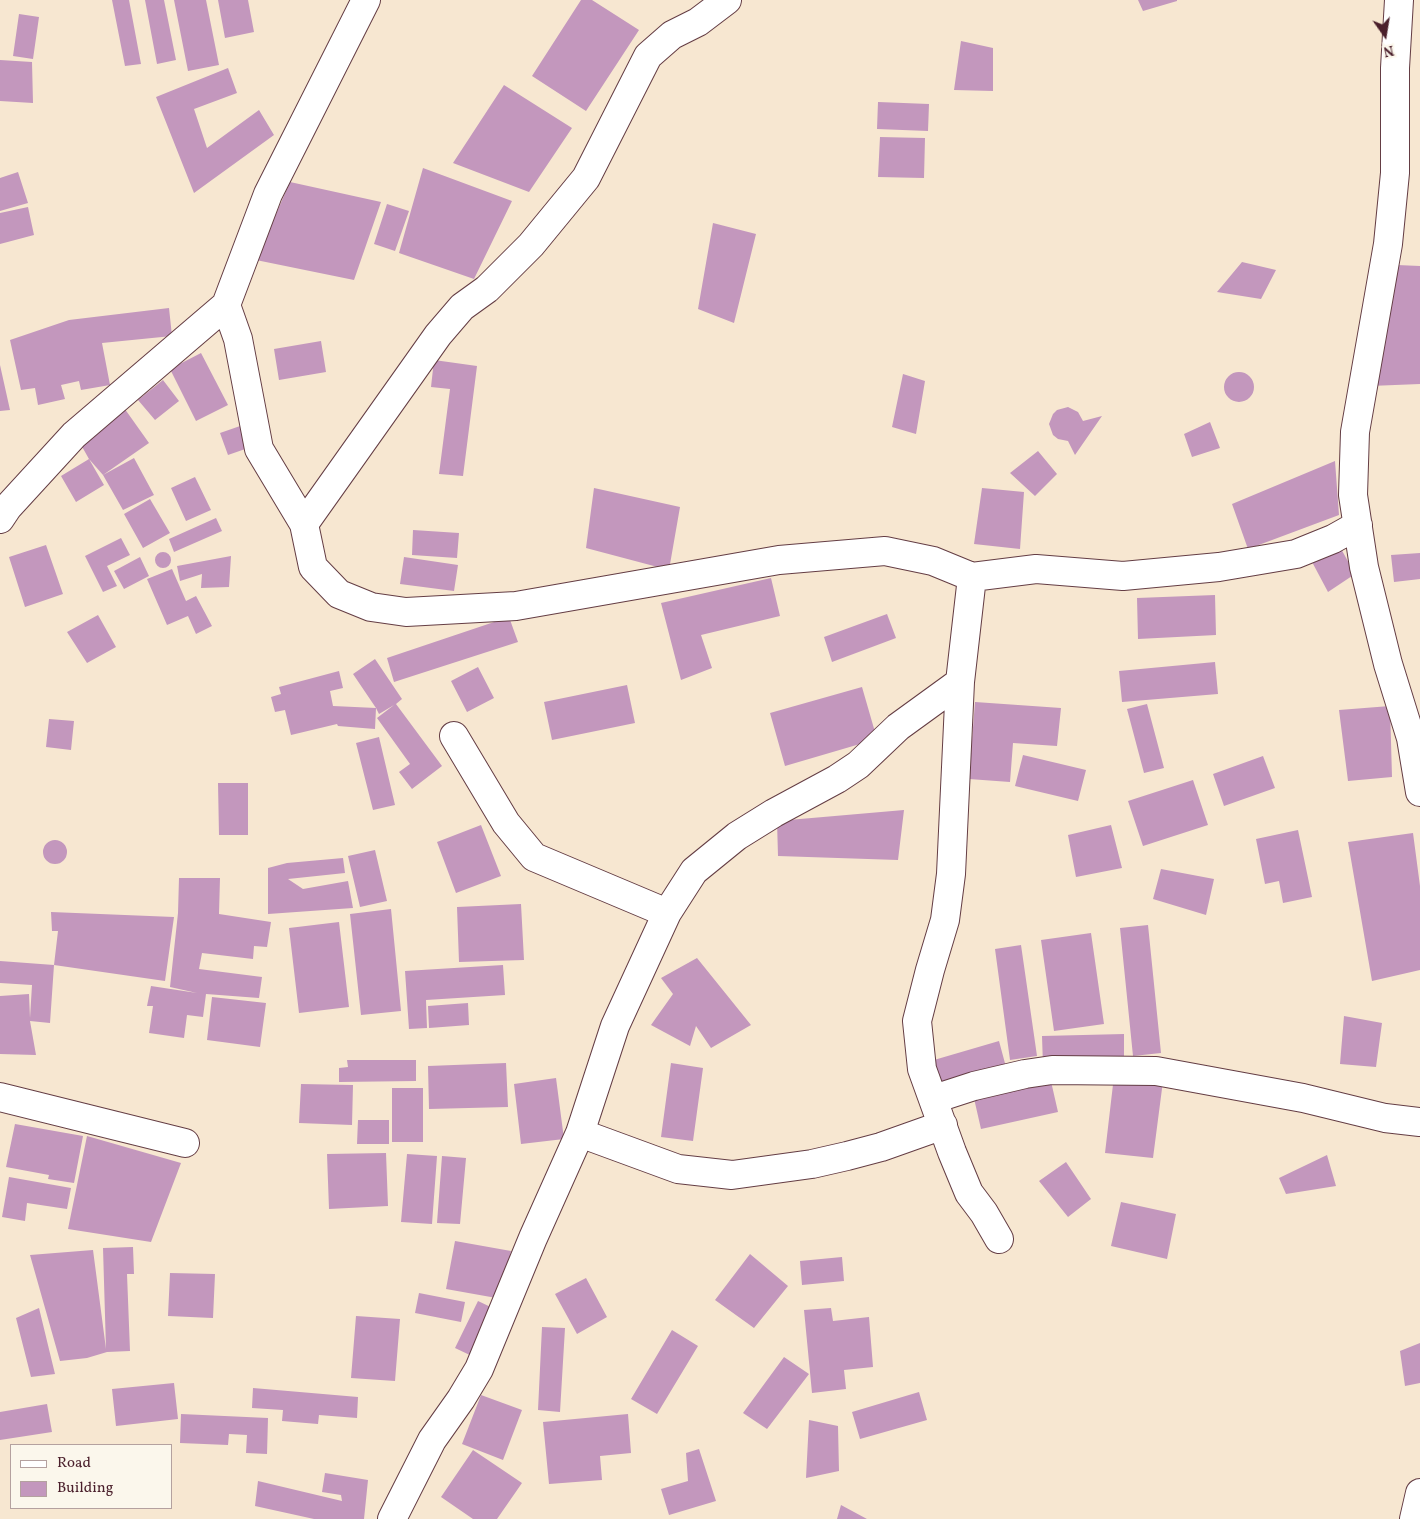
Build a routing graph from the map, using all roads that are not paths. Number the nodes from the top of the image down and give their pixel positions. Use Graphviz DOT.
graph roads {
  1 [pos="366,0"];
  2 [pos="728,0"];
  3 [pos="1399,0"];
  4 [pos="226,305"];
  5 [pos="0,519"];
  6 [pos="304,524"];
  7 [pos="1358,525"];
  8 [pos="972,577"];
  9 [pos="960,682"];
  10 [pos="454,736"];
  11 [pos="1420,792"];
  12 [pos="667,913"];
  13 [pos="0,1097"];
  14 [pos="934,1099"];
  15 [pos="1420,1122"];
  16 [pos="943,1125"];
  17 [pos="580,1133"];
  18 [pos="186,1143"];
  19 [pos="1000,1239"];
  20 [pos="1420,1493"];
  21 [pos="392,1519"];
  22 [pos="1414,1519"];
  1 -- 4 [label="street"];
  2 -- 6 [label="street"];
  3 -- 7 [label="street"];
  4 -- 5 [label="street"];
  4 -- 6 [label="street"];
  6 -- 8 [label="street"];
  7 -- 8 [label="street"];
  7 -- 11 [label="street"];
  8 -- 9 [label="street"];
  9 -- 12 [label="street"];
  9 -- 14 [label="street"];
  10 -- 12 [label="street"];
  12 -- 17 [label="street"];
  13 -- 18 [label="street"];
  14 -- 15 [label="street"];
  14 -- 16 [label="street"];
  16 -- 17 [label="street"];
  16 -- 19 [label="street"];
  17 -- 21 [label="street"];
  20 -- 22 [label="street"];
}
